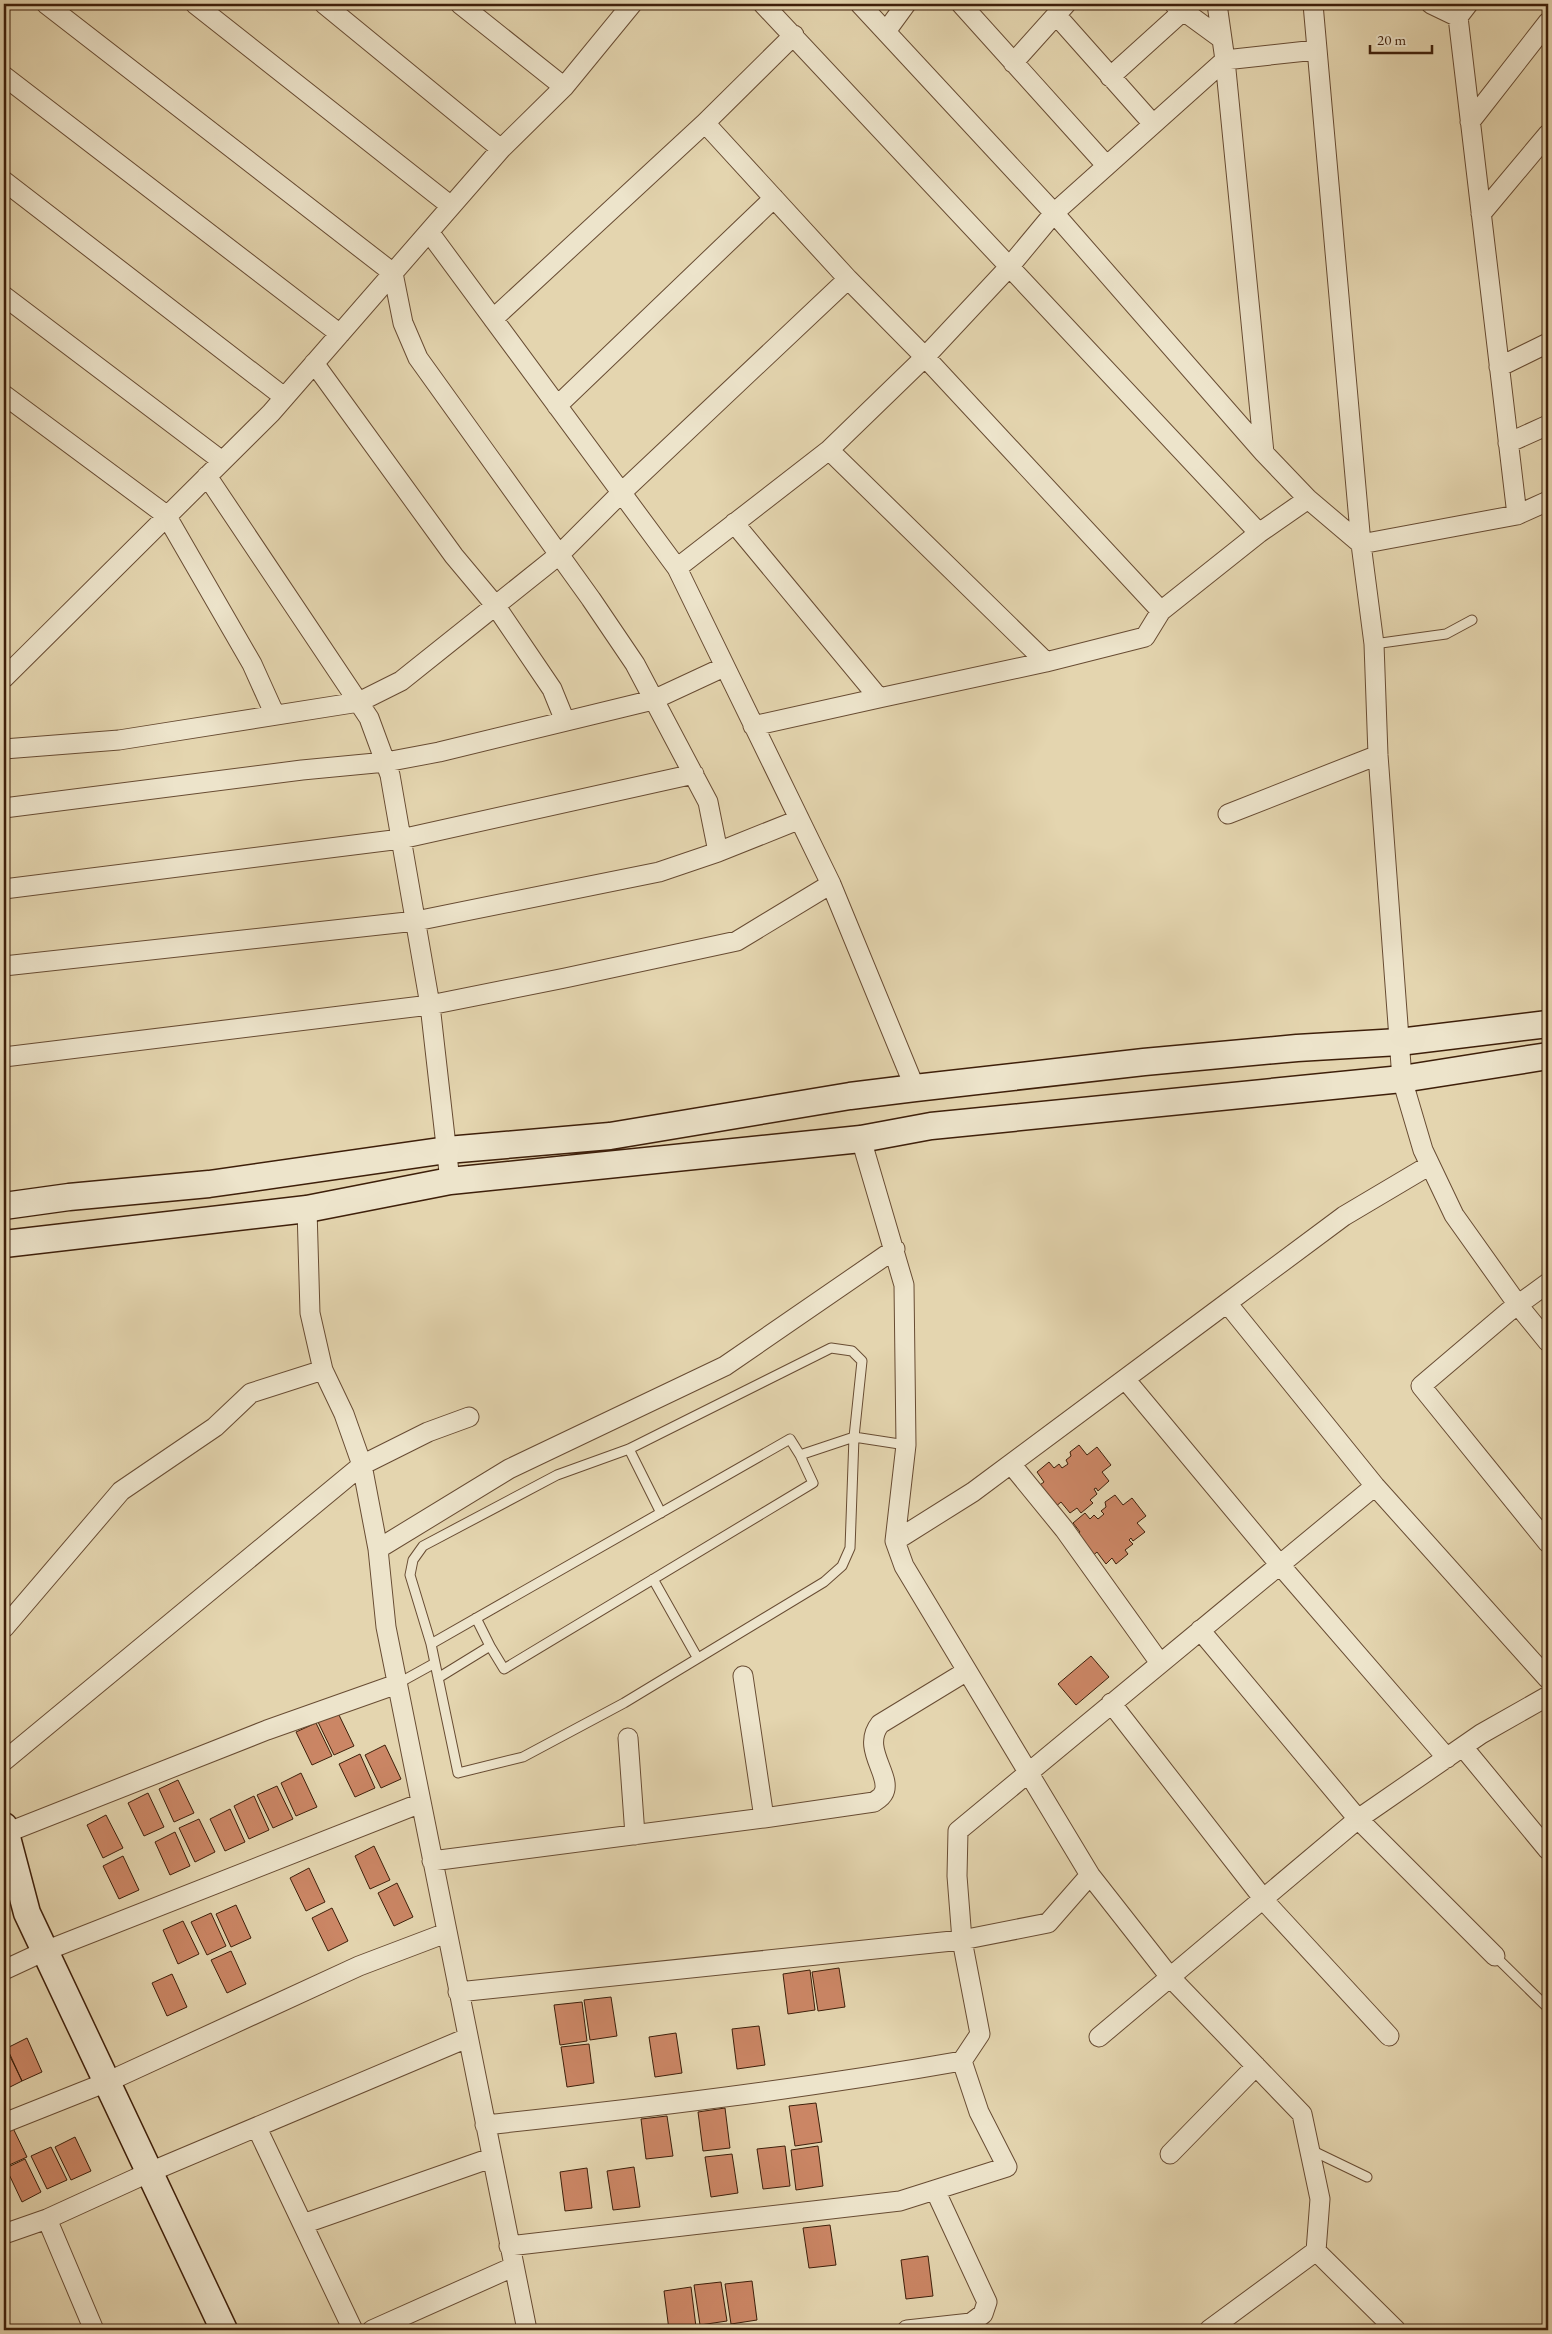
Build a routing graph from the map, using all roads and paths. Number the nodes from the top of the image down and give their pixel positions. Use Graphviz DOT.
graph roads {
  1 [pos="46,4"];
  2 [pos="195,4"];
  3 [pos="324,4"];
  4 [pos="460,4"];
  5 [pos="632,4"];
  6 [pos="763,4"];
  7 [pos="860,4"];
  8 [pos="906,4"];
  9 [pos="1217,4"];
  10 [pos="1313,4"];
  11 [pos="1431,4"];
  12 [pos="971,8"];
  13 [pos="1178,8"];
  14 [pos="1062,10"];
  15 [pos="1463,11"];
  16 [pos="1548,22"];
  17 [pos="887,30"];
  18 [pos="794,35"];
  19 [pos="1222,39"];
  20 [pos="1316,50"];
  21 [pos="1225,60"];
  22 [pos="1013,63"];
  23 [pos="4,76"];
  24 [pos="1110,77"];
  25 [pos="564,87"];
  26 [pos="705,122"];
  27 [pos="1470,122"];
  28 [pos="1153,124"];
  29 [pos="1548,134"];
  30 [pos="501,149"];
  31 [pos="1106,165"];
  32 [pos="4,181"];
  33 [pos="774,198"];
  34 [pos="451,206"];
  35 [pos="1054,213"];
  36 [pos="1481,214"];
  37 [pos="429,232"];
  38 [pos="1010,266"];
  39 [pos="393,273"];
  40 [pos="848,279"];
  41 [pos="4,296"];
  42 [pos="493,319"];
  43 [pos="340,334"];
  44 [pos="1548,343"];
  45 [pos="925,357"];
  46 [pos="314,363"];
  47 [pos="1499,367"];
  48 [pos="4,395"];
  49 [pos="284,397"];
  50 [pos="557,406"];
  51 [pos="1548,425"];
  52 [pos="1508,443"];
  53 [pos="829,450"];
  54 [pos="1264,452"];
  55 [pos="222,461"];
  56 [pos="207,476"];
  57 [pos="621,493"];
  58 [pos="1308,499"];
  59 [pos="1548,501"];
  60 [pos="166,515"];
  61 [pos="1517,515"];
  62 [pos="734,523"];
  63 [pos="1259,533"];
  64 [pos="1361,544"];
  65 [pos="560,554"];
  66 [pos="677,568"];
  67 [pos="496,605"];
  68 [pos="1161,611"];
  69 [pos="1472,620"];
  70 [pos="1374,644"];
  71 [pos="1046,662"];
  72 [pos="724,667"];
  73 [pos="4,678"];
  74 [pos="879,698"];
  75 [pos="653,700"];
  76 [pos="358,702"];
  77 [pos="274,715"];
  78 [pos="565,721"];
  79 [pos="753,726"];
  80 [pos="4,749"];
  81 [pos="1378,755"];
  82 [pos="386,762"];
  83 [pos="694,774"];
  84 [pos="4,808"];
  85 [pos="1228,814"];
  86 [pos="798,820"];
  87 [pos="402,839"];
  88 [pos="718,852"];
  89 [pos="831,884"];
  90 [pos="4,889"];
  91 [pos="416,921"];
  92 [pos="4,966"];
  93 [pos="430,1006"];
  94 [pos="1548,1024"];
  95 [pos="1399,1042"];
  96 [pos="1548,1056"];
  97 [pos="4,1057"];
  98 [pos="1402,1079"];
  99 [pos="915,1088"];
  100 [pos="861,1139"];
  101 [pos="447,1150"];
  102 [pos="1430,1166"];
  103 [pos="450,1181"];
  104 [pos="4,1206"];
  105 [pos="307,1210"];
  106 [pos="4,1244"];
  107 [pos="895,1249"];
  108 [pos="1548,1283"];
  109 [pos="1228,1303"];
  110 [pos="1518,1305"];
  111 [pos="1548,1342"];
  112 [pos="323,1370"];
  113 [pos="1125,1379"];
  114 [pos="469,1417"];
  115 [pos="854,1437"];
  116 [pos="906,1445"];
  117 [pos="629,1449"];
  118 [pos="800,1455"];
  119 [pos="1011,1464"];
  120 [pos="362,1465"];
  121 [pos="1375,1486"];
  122 [pos="660,1513"];
  123 [pos="895,1541"];
  124 [pos="1548,1543"];
  125 [pos="378,1549"];
  126 [pos="1280,1565"];
  127 [pos="653,1579"];
  128 [pos="476,1618"];
  129 [pos="4,1628"];
  130 [pos="1200,1630"];
  131 [pos="431,1644"];
  132 [pos="490,1646"];
  133 [pos="697,1657"];
  134 [pos="435,1663"];
  135 [pos="1160,1663"];
  136 [pos="966,1671"];
  137 [pos="744,1676"];
  138 [pos="438,1678"];
  139 [pos="1548,1679"];
  140 [pos="397,1684"];
  141 [pos="1548,1696"];
  142 [pos="1111,1703"];
  143 [pos="628,1738"];
  144 [pos="1463,1747"];
  145 [pos="1447,1758"];
  146 [pos="4,1761"];
  147 [pos="1027,1772"];
  148 [pos="420,1802"];
  149 [pos="764,1818"];
  150 [pos="1358,1819"];
  151 [pos="5,1829"];
  152 [pos="635,1835"];
  153 [pos="1548,1850"];
  154 [pos="432,1861"];
  155 [pos="1090,1875"];
  156 [pos="1263,1899"];
  157 [pos="446,1933"];
  158 [pos="962,1940"];
  159 [pos="45,1951"];
  160 [pos="1495,1956"];
  161 [pos="4,1970"];
  162 [pos="1170,1977"];
  163 [pos="458,1992"];
  164 [pos="1548,2008"];
  165 [pos="1389,2036"];
  166 [pos="1099,2037"];
  167 [pos="467,2038"];
  168 [pos="962,2061"];
  169 [pos="1256,2066"];
  170 [pos="107,2082"];
  171 [pos="4,2123"];
  172 [pos="484,2125"];
  173 [pos="257,2128"];
  174 [pos="1310,2150"];
  175 [pos="1170,2154"];
  176 [pos="491,2158"];
  177 [pos="150,2172"];
  178 [pos="1367,2177"];
  179 [pos="934,2190"];
  180 [pos="47,2219"];
  181 [pos="303,2224"];
  182 [pos="4,2234"];
  183 [pos="509,2246"];
  184 [pos="1316,2251"];
  185 [pos="514,2267"];
  186 [pos="1216,2328"];
  187 [pos="94,2330"];
  188 [pos="224,2330"];
  189 [pos="354,2330"];
  190 [pos="372,2330"];
  191 [pos="527,2330"];
  192 [pos="907,2330"];
  193 [pos="1396,2330"];
  1 -- 39 [label="street"];
  2 -- 34 [label="street"];
  3 -- 30 [label="street"];
  4 -- 25 [label="street"];
  5 -- 25 [label="street"];
  6 -- 18 [label="street"];
  7 -- 17 [label="street"];
  8 -- 17 [label="street"];
  9 -- 19 [label="street"];
  10 -- 20 [label="street"];
  11 -- 15 [label="street"];
  12 -- 22 [label="street"];
  13 -- 19 [label="street"];
  13 -- 24 [label="street"];
  14 -- 22 [label="street"];
  14 -- 24 [label="street"];
  15 -- 27 [label="street"];
  16 -- 27 [label="street"];
  17 -- 35 [label="street"];
  18 -- 26 [label="street"];
  18 -- 38 [label="street"];
  19 -- 21 [label="street"];
  20 -- 21 [label="street"];
  20 -- 64 [label="street"];
  21 -- 28 [label="street"];
  21 -- 54 [label="street"];
  22 -- 31 [label="street"];
  23 -- 43 [label="street"];
  24 -- 28 [label="street"];
  25 -- 30 [label="street"];
  26 -- 33 [label="street"];
  26 -- 42 [label="street"];
  27 -- 36 [label="street"];
  28 -- 31 [label="street"];
  29 -- 36 [label="street"];
  30 -- 34 [label="street"];
  31 -- 35 [label="street"];
  32 -- 49 [label="street"];
  33 -- 40 [label="street"];
  33 -- 50 [label="street"];
  34 -- 37 [label="street"];
  35 -- 38 [label="street"];
  35 -- 54 [label="street"];
  36 -- 47 [label="street"];
  37 -- 39 [label="street"];
  37 -- 42 [label="street"];
  38 -- 45 [label="street"];
  38 -- 63 [label="street"];
  39 -- 43 [label="street"];
  39 -- 65 [label="street"];
  40 -- 45 [label="street"];
  40 -- 57 [label="street"];
  41 -- 55 [label="street"];
  42 -- 50 [label="street"];
  43 -- 46 [label="street"];
  44 -- 47 [label="street"];
  45 -- 53 [label="street"];
  45 -- 68 [label="street"];
  46 -- 49 [label="street"];
  46 -- 67 [label="street"];
  47 -- 52 [label="street"];
  48 -- 60 [label="street"];
  49 -- 55 [label="street"];
  50 -- 57 [label="street"];
  51 -- 52 [label="street"];
  52 -- 61 [label="street"];
  53 -- 62 [label="street"];
  53 -- 71 [label="street"];
  54 -- 58 [label="street"];
  55 -- 56 [label="street"];
  56 -- 60 [label="street"];
  56 -- 76 [label="street"];
  57 -- 65 [label="street"];
  57 -- 66 [label="street"];
  58 -- 63 [label="street"];
  58 -- 64 [label="street"];
  59 -- 61 [label="street"];
  60 -- 73 [label="street"];
  60 -- 77 [label="street"];
  61 -- 64 [label="street"];
  62 -- 66 [label="street"];
  62 -- 74 [label="street"];
  63 -- 68 [label="street"];
  64 -- 70 [label="street"];
  65 -- 67 [label="street"];
  65 -- 75 [label="street"];
  66 -- 72 [label="street"];
  67 -- 76 [label="street"];
  67 -- 78 [label="street"];
  68 -- 71 [label="street"];
  69 -- 70 [label="lane"];
  70 -- 81 [label="street"];
  71 -- 74 [label="street"];
  72 -- 75 [label="street"];
  72 -- 79 [label="street"];
  74 -- 79 [label="street"];
  75 -- 78 [label="street"];
  75 -- 83 [label="street"];
  76 -- 77 [label="street"];
  76 -- 82 [label="street"];
  77 -- 80 [label="street"];
  78 -- 82 [label="street"];
  79 -- 86 [label="street"];
  81 -- 85 [label="street"];
  81 -- 95 [label="street"];
  82 -- 84 [label="street"];
  82 -- 87 [label="street"];
  83 -- 87 [label="street"];
  83 -- 88 [label="street"];
  86 -- 88 [label="street"];
  86 -- 89 [label="street"];
  87 -- 90 [label="street"];
  87 -- 91 [label="street"];
  88 -- 91 [label="street"];
  89 -- 93 [label="street"];
  89 -- 99 [label="street"];
  91 -- 92 [label="street"];
  91 -- 93 [label="street"];
  93 -- 97 [label="street"];
  93 -- 101 [label="street"];
  94 -- 95 [label="street"];
  95 -- 98 [label="street"];
  95 -- 99 [label="street"];
  96 -- 98 [label="street"];
  98 -- 100 [label="street"];
  98 -- 102 [label="street"];
  99 -- 101 [label="street"];
  100 -- 103 [label="street"];
  100 -- 107 [label="street"];
  101 -- 103 [label="street"];
  101 -- 104 [label="street"];
  102 -- 109 [label="street"];
  102 -- 110 [label="street"];
  103 -- 105 [label="street"];
  105 -- 106 [label="street"];
  105 -- 112 [label="street"];
  107 -- 116 [label="street"];
  107 -- 125 [label="street"];
  108 -- 110 [label="street"];
  109 -- 113 [label="street"];
  109 -- 121 [label="street"];
  110 -- 111 [label="street"];
  110 -- 124 [label="street"];
  112 -- 120 [label="street"];
  112 -- 129 [label="street"];
  113 -- 119 [label="street"];
  113 -- 126 [label="street"];
  114 -- 120 [label="street"];
  115 -- 116 [label="lane"];
  115 -- 117 [label="lane"];
  115 -- 118 [label="lane"];
  115 -- 133 [label="lane"];
  116 -- 123 [label="street"];
  117 -- 122 [label="lane"];
  117 -- 131 [label="lane"];
  118 -- 122 [label="lane"];
  118 -- 127 [label="lane"];
  119 -- 123 [label="street"];
  119 -- 135 [label="street"];
  120 -- 125 [label="street"];
  120 -- 146 [label="street"];
  121 -- 126 [label="street"];
  121 -- 139 [label="street"];
  122 -- 128 [label="lane"];
  123 -- 136 [label="street"];
  125 -- 140 [label="street"];
  126 -- 130 [label="street"];
  126 -- 145 [label="street"];
  127 -- 132 [label="lane"];
  127 -- 133 [label="lane"];
  128 -- 131 [label="lane"];
  128 -- 132 [label="lane"];
  130 -- 135 [label="street"];
  130 -- 150 [label="street"];
  131 -- 134 [label="lane"];
  132 -- 138 [label="lane"];
  133 -- 138 [label="lane"];
  134 -- 138 [label="lane"];
  134 -- 140 [label="lane"];
  135 -- 142 [label="street"];
  136 -- 147 [label="street"];
  136 -- 149 [label="street"];
  137 -- 149 [label="street"];
  140 -- 148 [label="street"];
  140 -- 151 [label="street"];
  141 -- 144 [label="street"];
  142 -- 147 [label="street"];
  142 -- 156 [label="street"];
  143 -- 152 [label="street"];
  144 -- 145 [label="street"];
  144 -- 153 [label="street"];
  145 -- 150 [label="street"];
  147 -- 155 [label="street"];
  147 -- 158 [label="street"];
  148 -- 154 [label="street"];
  148 -- 159 [label="street"];
  149 -- 152 [label="street"];
  150 -- 156 [label="street"];
  150 -- 160 [label="street"];
  151 -- 159 [label="street"];
  152 -- 154 [label="street"];
  154 -- 157 [label="street"];
  155 -- 158 [label="street"];
  155 -- 162 [label="street"];
  156 -- 162 [label="street"];
  156 -- 165 [label="street"];
  157 -- 163 [label="street"];
  157 -- 170 [label="street"];
  158 -- 163 [label="street"];
  158 -- 168 [label="street"];
  159 -- 161 [label="street"];
  159 -- 170 [label="street"];
  160 -- 164 [label="lane"];
  162 -- 166 [label="street"];
  162 -- 169 [label="street"];
  163 -- 167 [label="street"];
  167 -- 172 [label="street"];
  167 -- 173 [label="street"];
  168 -- 172 [label="street"];
  168 -- 179 [label="street"];
  169 -- 174 [label="street"];
  169 -- 175 [label="street"];
  170 -- 171 [label="street"];
  170 -- 177 [label="street"];
  172 -- 176 [label="street"];
  173 -- 177 [label="street"];
  173 -- 181 [label="street"];
  174 -- 178 [label="lane"];
  174 -- 184 [label="street"];
  176 -- 181 [label="street"];
  176 -- 183 [label="street"];
  177 -- 180 [label="street"];
  177 -- 188 [label="street"];
  179 -- 183 [label="street"];
  179 -- 192 [label="street"];
  180 -- 182 [label="street"];
  180 -- 187 [label="street"];
  181 -- 189 [label="street"];
  183 -- 185 [label="street"];
  184 -- 186 [label="street"];
  184 -- 193 [label="street"];
  185 -- 190 [label="street"];
  185 -- 191 [label="street"];
}
